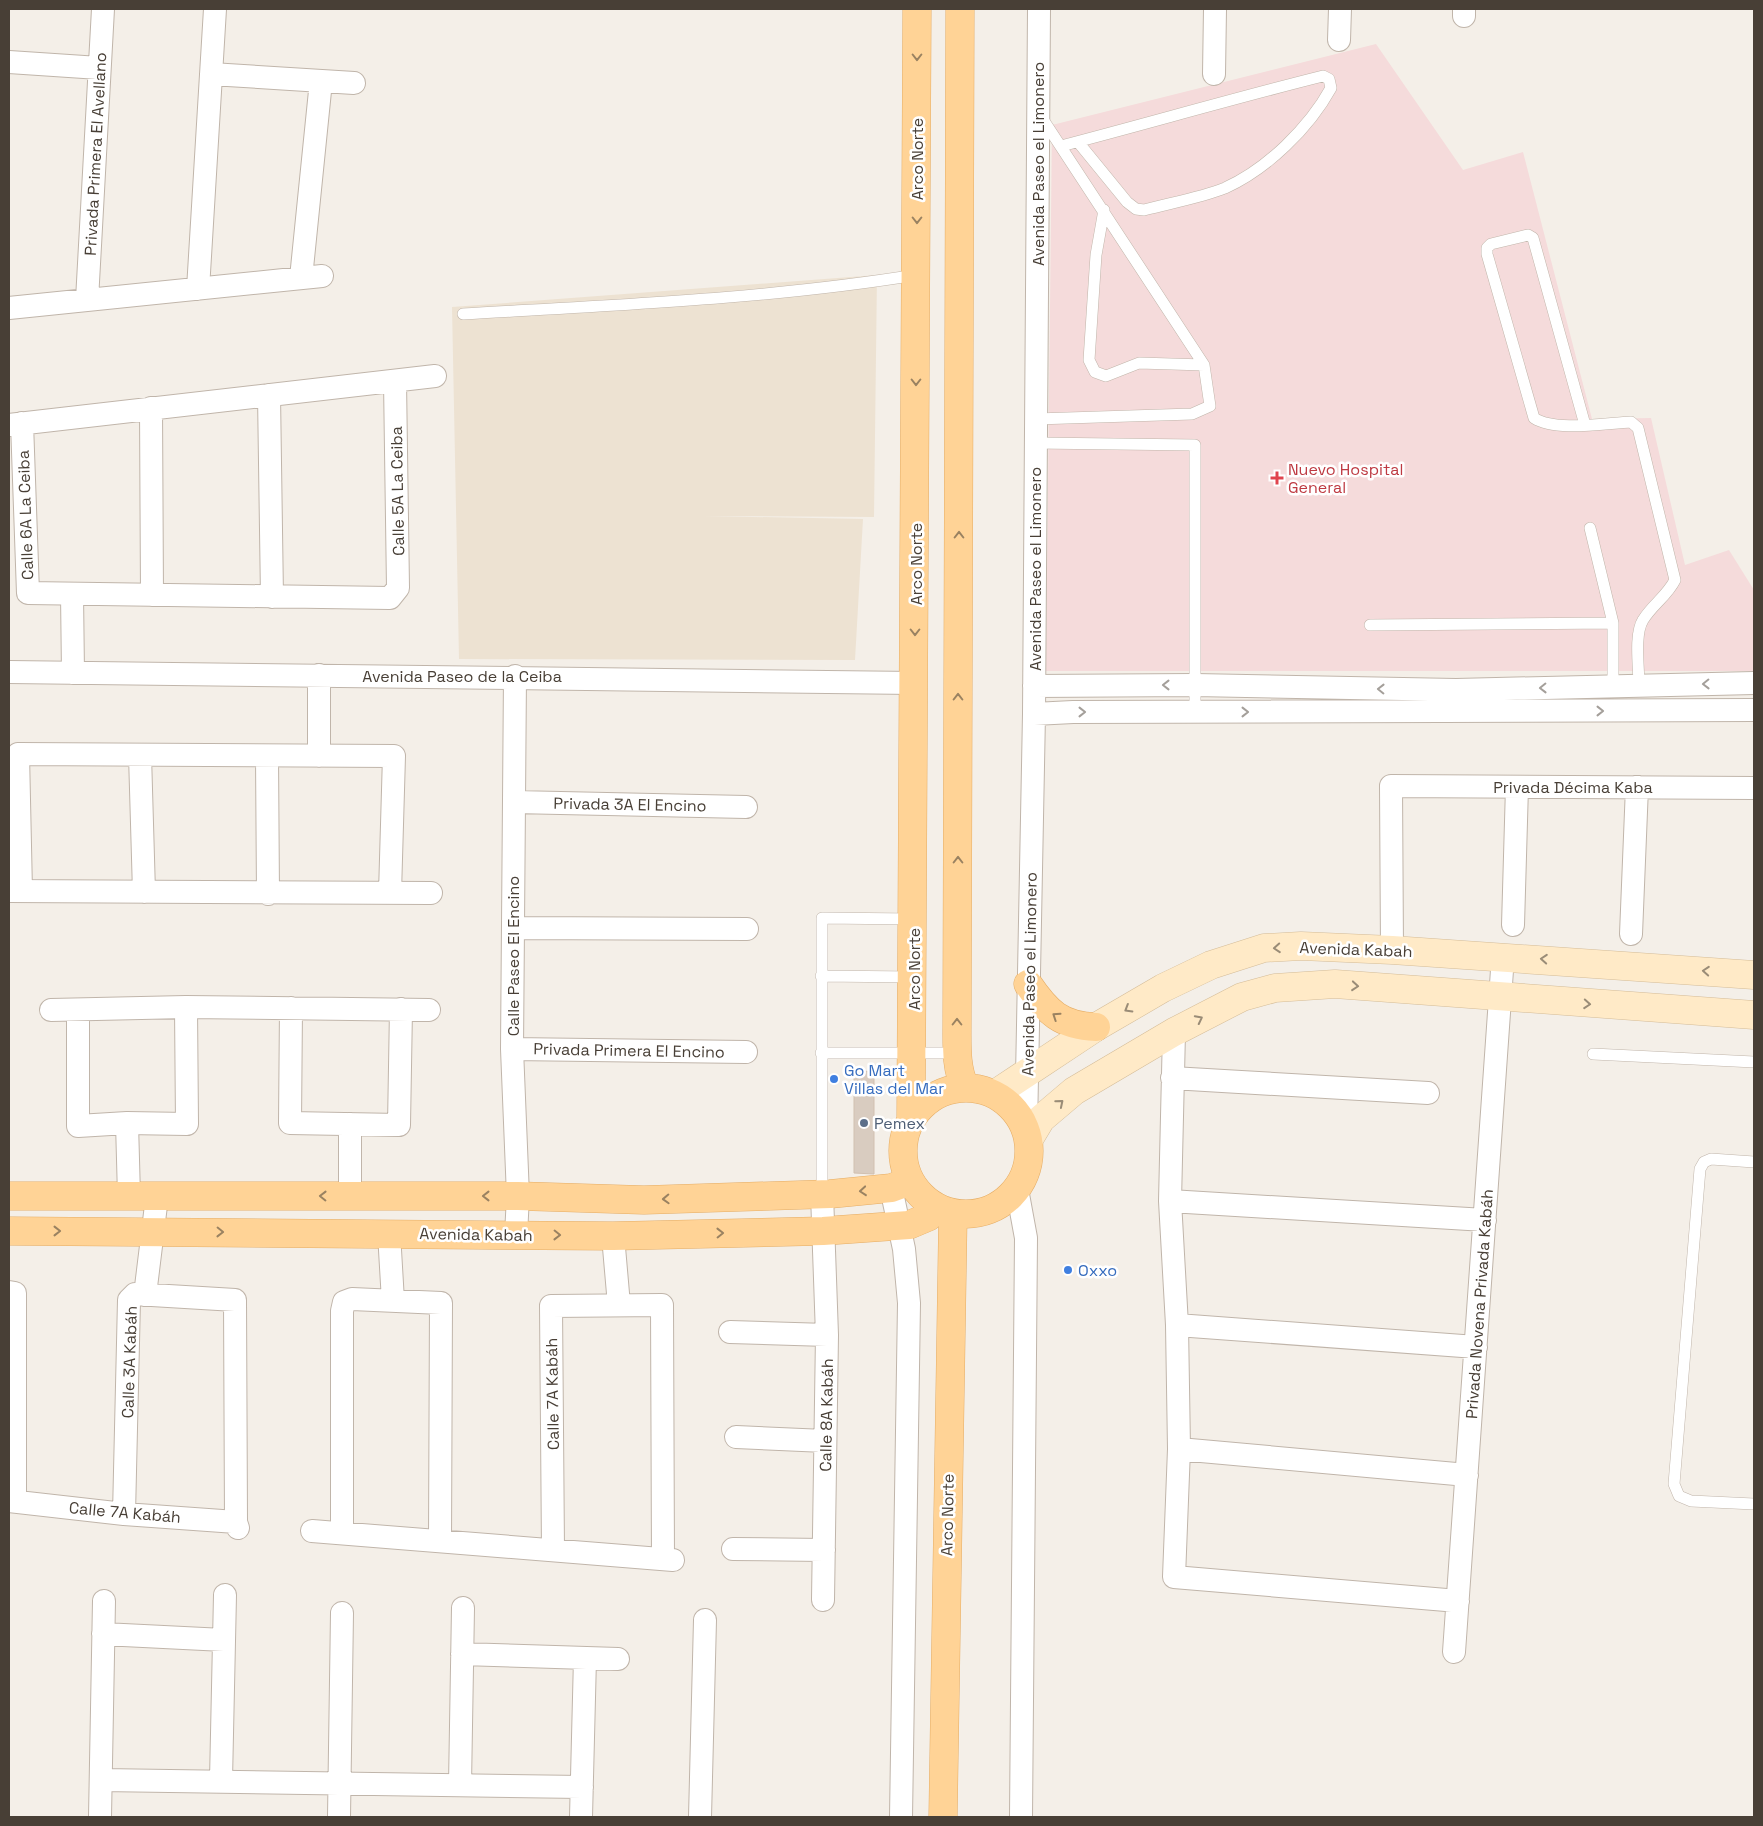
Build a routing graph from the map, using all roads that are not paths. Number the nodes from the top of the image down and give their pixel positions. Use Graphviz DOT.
graph roads {
  1 [pos="103,9"];
  2 [pos="215,9"];
  3 [pos="917,9"];
  4 [pos="960,9"];
  5 [pos="1039,9"];
  6 [pos="1215,9"];
  7 [pos="1340,9"];
  8 [pos="1339,40"];
  9 [pos="9,62"];
  10 [pos="99,68"];
  11 [pos="211,74"];
  12 [pos="1214,74"];
  13 [pos="321,81"];
  14 [pos="354,83"];
  15 [pos="1038,112"];
  16 [pos="1078,142"];
  17 [pos="1061,146"];
  18 [pos="1104,210"];
  19 [pos="916,275"];
  20 [pos="198,289"];
  21 [pos="88,300"];
  22 [pos="9,308"];
  23 [pos="463,314"];
  24 [pos="1204,365"];
  25 [pos="435,376"];
  26 [pos="395,381"];
  27 [pos="269,395"];
  28 [pos="151,408"];
  29 [pos="1036,418"];
  30 [pos="15,424"];
  31 [pos="1586,425"];
  32 [pos="1036,443"];
  33 [pos="1590,528"];
  34 [pos="72,594"];
  35 [pos="152,595"];
  36 [pos="272,597"];
  37 [pos="390,598"];
  38 [pos="1614,622"];
  39 [pos="1370,625"];
  40 [pos="9,672"];
  41 [pos="72,673"];
  42 [pos="320,675"];
  43 [pos="515,676"];
  44 [pos="915,683"];
  45 [pos="1754,683"];
  46 [pos="1195,685"];
  47 [pos="1034,686"];
  48 [pos="1613,686"];
  49 [pos="1639,686"];
  50 [pos="1456,700"];
  51 [pos="1754,710"];
  52 [pos="1195,712"];
  53 [pos="1034,714"];
  54 [pos="140,755"];
  55 [pos="318,756"];
  56 [pos="267,757"];
  57 [pos="1517,786"];
  58 [pos="1636,788"];
  59 [pos="1754,788"];
  60 [pos="514,802"];
  61 [pos="746,806"];
  62 [pos="15,891"];
  63 [pos="144,892"];
  64 [pos="390,893"];
  65 [pos="431,893"];
  66 [pos="268,894"];
  67 [pos="914,919"];
  68 [pos="1513,925"];
  69 [pos="513,928"];
  70 [pos="747,929"];
  71 [pos="1631,934"];
  72 [pos="1392,950"];
  73 [pos="1503,956"];
  74 [pos="1754,975"];
  75 [pos="821,976"];
  76 [pos="914,977"];
  77 [pos="1028,984"];
  78 [pos="1502,998"];
  79 [pos="186,1008"];
  80 [pos="291,1008"];
  81 [pos="401,1009"];
  82 [pos="51,1010"];
  83 [pos="78,1010"];
  84 [pos="429,1010"];
  85 [pos="1754,1015"];
  86 [pos="1096,1028"];
  87 [pos="1174,1032"];
  88 [pos="512,1049"];
  89 [pos="746,1052"];
  90 [pos="820,1053"];
  91 [pos="958,1053"];
  92 [pos="913,1054"];
  93 [pos="1593,1054"];
  94 [pos="1754,1062"];
  95 [pos="1027,1073"];
  96 [pos="1172,1078"];
  97 [pos="965,1087"];
  98 [pos="1428,1093"];
  99 [pos="994,1094"];
  100 [pos="911,1119"];
  101 [pos="127,1123"];
  102 [pos="350,1124"];
  103 [pos="1027,1134"];
  104 [pos="1754,1162"];
  105 [pos="900,1185"];
  106 [pos="1017,1189"];
  107 [pos="822,1194"];
  108 [pos="9,1196"];
  109 [pos="129,1196"];
  110 [pos="518,1196"];
  111 [pos="157,1197"];
  112 [pos="350,1197"];
  113 [pos="1170,1201"];
  114 [pos="945,1211"];
  115 [pos="1485,1220"];
  116 [pos="897,1227"];
  117 [pos="9,1231"];
  118 [pos="154,1231"];
  119 [pos="823,1231"];
  120 [pos="389,1234"];
  121 [pos="516,1235"];
  122 [pos="613,1236"];
  123 [pos="9,1292"];
  124 [pos="145,1294"];
  125 [pos="392,1301"];
  126 [pos="619,1305"];
  127 [pos="1177,1325"];
  128 [pos="730,1332"];
  129 [pos="827,1335"];
  130 [pos="1476,1347"];
  131 [pos="736,1437"];
  132 [pos="825,1441"];
  133 [pos="1179,1449"];
  134 [pos="1467,1475"];
  135 [pos="12,1501"];
  136 [pos="1754,1504"];
  137 [pos="124,1514"];
  138 [pos="237,1525"];
  139 [pos="312,1531"];
  140 [pos="342,1533"];
  141 [pos="440,1541"];
  142 [pos="733,1549"];
  143 [pos="553,1550"];
  144 [pos="824,1550"];
  145 [pos="225,1595"];
  146 [pos="823,1600"];
  147 [pos="104,1601"];
  148 [pos="1458,1601"];
  149 [pos="462,1608"];
  150 [pos="342,1613"];
  151 [pos="705,1620"];
  152 [pos="104,1634"];
  153 [pos="224,1640"];
  154 [pos="1454,1652"];
  155 [pos="462,1654"];
  156 [pos="584,1658"];
  157 [pos="618,1658"];
  158 [pos="101,1780"];
  159 [pos="220,1780"];
  160 [pos="339,1782"];
  161 [pos="460,1785"];
  162 [pos="582,1787"];
  163 [pos="100,1817"];
  164 [pos="338,1817"];
  165 [pos="581,1817"];
  166 [pos="700,1817"];
  167 [pos="901,1817"];
  168 [pos="943,1817"];
  169 [pos="1021,1817"];
  1 -- 10 [label="street, Privada Primera El Avellano"];
  2 -- 11 [label="street"];
  3 -- 19 [label="main road, Arco Norte, one-way"];
  91 -- 4 [label="main road, one-way"];
  5 -- 15 [label="street, Avenida Paseo el Limonero"];
  6 -- 12 [label="street"];
  7 -- 8 [label="street"];
  9 -- 10 [label="street"];
  10 -- 21 [label="street, Privada Primera El Avellano"];
  11 -- 13 [label="street"];
  11 -- 20 [label="street"];
  13 -- 14 [label="street"];
  13 -- 20 [label="street"];
  15 -- 17 [label="lane"];
  15 -- 29 [label="street, Avenida Paseo el Limonero"];
  16 -- 16 [label="lane"];
  16 -- 17 [label="lane"];
  17 -- 18 [label="lane"];
  18 -- 24 [label="lane"];
  18 -- 24 [label="lane"];
  19 -- 23 [label="lane"];
  19 -- 44 [label="main road, Arco Norte, one-way"];
  20 -- 21 [label="street"];
  21 -- 22 [label="street"];
  24 -- 29 [label="lane"];
  25 -- 26 [label="street, Calle 6A La Ceiba"];
  26 -- 27 [label="street, Calle 6A La Ceiba"];
  26 -- 37 [label="street, Calle 5A La Ceiba"];
  27 -- 28 [label="street, Calle 6A La Ceiba"];
  27 -- 36 [label="street"];
  28 -- 30 [label="street, Calle 6A La Ceiba"];
  28 -- 35 [label="street"];
  29 -- 32 [label="street, Avenida Paseo el Limonero"];
  30 -- 34 [label="street, Calle 6A La Ceiba"];
  31 -- 31 [label="lane"];
  31 -- 49 [label="lane"];
  32 -- 46 [label="lane"];
  32 -- 47 [label="street, Avenida Paseo el Limonero"];
  33 -- 38 [label="lane"];
  34 -- 35 [label="street, Calle 6A La Ceiba"];
  34 -- 41 [label="street"];
  35 -- 36 [label="street, Calle 6A La Ceiba"];
  36 -- 37 [label="street, Calle 6A La Ceiba"];
  38 -- 39 [label="lane"];
  38 -- 48 [label="lane"];
  40 -- 41 [label="street, Avenida Paseo de la Ceiba"];
  41 -- 42 [label="street, Avenida Paseo de la Ceiba"];
  42 -- 43 [label="street, Avenida Paseo de la Ceiba"];
  42 -- 55 [label="street"];
  43 -- 44 [label="street, Avenida Paseo de la Ceiba"];
  43 -- 60 [label="street, Calle Paseo El Encino"];
  44 -- 67 [label="main road, Arco Norte"];
  45 -- 49 [label="street, one-way"];
  46 -- 47 [label="street, one-way"];
  50 -- 46 [label="street, one-way"];
  46 -- 52 [label="lane"];
  47 -- 53 [label="street, Avenida Paseo el Limonero"];
  48 -- 49 [label="street"];
  48 -- 50 [label="street, one-way"];
  50 -- 51 [label="street, one-way"];
  52 -- 50 [label="street, one-way"];
  53 -- 52 [label="street, one-way"];
  53 -- 77 [label="street, Avenida Paseo el Limonero"];
  54 -- 56 [label="street"];
  54 -- 62 [label="street"];
  54 -- 63 [label="street"];
  55 -- 56 [label="street"];
  55 -- 64 [label="street"];
  56 -- 66 [label="street"];
  57 -- 58 [label="street, Privada Décima Kaba"];
  57 -- 68 [label="street"];
  57 -- 72 [label="street, Privada Décima Kaba"];
  58 -- 59 [label="street, Privada Décima Kaba"];
  58 -- 71 [label="street"];
  60 -- 61 [label="street, Privada 3A El Encino"];
  60 -- 69 [label="street, Calle Paseo El Encino"];
  62 -- 63 [label="street"];
  63 -- 66 [label="street"];
  64 -- 65 [label="street"];
  64 -- 66 [label="street"];
  67 -- 75 [label="lane"];
  67 -- 76 [label="main road, Arco Norte"];
  69 -- 70 [label="street"];
  69 -- 88 [label="street, Calle Paseo El Encino"];
  72 -- 73 [label="main road, Avenida Kabah"];
  72 -- 86 [label="main road, Avenida Kabah, one-way"];
  74 -- 73 [label="main road, Avenida Kabah, one-way"];
  73 -- 78 [label="street, Privada Novena Privada Kabáh"];
  75 -- 76 [label="lane"];
  75 -- 90 [label="lane"];
  76 -- 92 [label="main road, Arco Norte"];
  86 -- 77 [label="main road, one-way"];
  77 -- 95 [label="street, Avenida Paseo el Limonero"];
  78 -- 85 [label="main road, one-way"];
  87 -- 78 [label="main road, one-way"];
  78 -- 115 [label="street, Privada Novena Privada Kabáh"];
  79 -- 80 [label="street"];
  79 -- 83 [label="street"];
  79 -- 101 [label="street"];
  80 -- 81 [label="street"];
  80 -- 102 [label="street"];
  81 -- 84 [label="street"];
  81 -- 102 [label="street"];
  82 -- 83 [label="street"];
  83 -- 101 [label="street"];
  86 -- 95 [label="main road, Avenida Kabah"];
  87 -- 96 [label="street"];
  103 -- 87 [label="main road, one-way"];
  88 -- 89 [label="street, Privada Primera El Encino"];
  88 -- 110 [label="street, Calle Paseo El Encino"];
  90 -- 92 [label="lane"];
  90 -- 107 [label="lane"];
  91 -- 92 [label="lane"];
  91 -- 97 [label="main road"];
  92 -- 100 [label="main road, Arco Norte"];
  93 -- 94 [label="lane"];
  95 -- 99 [label="main road, Avenida Kabah"];
  95 -- 103 [label="street, Avenida Paseo el Limonero"];
  96 -- 98 [label="street"];
  96 -- 113 [label="street"];
  97 -- 99 [label="main road"];
  97 -- 100 [label="main road"];
  99 -- 103 [label="main road"];
  100 -- 105 [label="main road"];
  101 -- 109 [label="street"];
  102 -- 112 [label="street"];
  103 -- 106 [label="main road"];
  104 -- 136 [label="lane"];
  105 -- 107 [label="main road, one-way"];
  105 -- 114 [label="main road"];
  105 -- 116 [label="street"];
  106 -- 114 [label="main road"];
  106 -- 169 [label="street"];
  107 -- 110 [label="main road, one-way"];
  107 -- 119 [label="street, Calle 8A Kabáh"];
  108 -- 109 [label="main road"];
  109 -- 111 [label="main road"];
  110 -- 112 [label="main road, one-way"];
  110 -- 121 [label="street, Calle Paseo El Encino"];
  112 -- 111 [label="main road, one-way"];
  111 -- 118 [label="street"];
  113 -- 115 [label="street"];
  113 -- 127 [label="street"];
  114 -- 116 [label="main road, Avenida Kabah"];
  114 -- 168 [label="main road, Arco Norte"];
  115 -- 130 [label="street, Privada Novena Privada Kabáh"];
  116 -- 119 [label="main road, Avenida Kabah"];
  116 -- 167 [label="street"];
  117 -- 118 [label="main road, Avenida Kabah, one-way"];
  118 -- 120 [label="main road, Avenida Kabah, one-way"];
  118 -- 124 [label="street"];
  122 -- 119 [label="main road, Avenida Kabah, one-way"];
  119 -- 129 [label="street, Calle 8A Kabáh"];
  120 -- 121 [label="main road, Avenida Kabah"];
  120 -- 125 [label="street"];
  121 -- 122 [label="main road, Avenida Kabah, one-way"];
  122 -- 126 [label="street"];
  123 -- 135 [label="street"];
  124 -- 137 [label="street, Calle 3A Kabáh"];
  124 -- 138 [label="street, Calle 3A Kabáh"];
  125 -- 140 [label="street"];
  125 -- 141 [label="street"];
  126 -- 143 [label="street, Calle 7A Kabáh"];
  126 -- 143 [label="street, Calle 7A Kabáh"];
  127 -- 130 [label="street"];
  127 -- 133 [label="street"];
  128 -- 129 [label="street"];
  129 -- 132 [label="street, Calle 8A Kabáh"];
  130 -- 134 [label="street, Privada Novena Privada Kabáh"];
  131 -- 132 [label="street"];
  132 -- 144 [label="street, Calle 8A Kabáh"];
  133 -- 134 [label="street"];
  133 -- 148 [label="street"];
  134 -- 148 [label="street, Privada Novena Privada Kabáh"];
  135 -- 137 [label="street, Calle 7A Kabáh"];
  137 -- 138 [label="street, Calle 7A Kabáh"];
  139 -- 140 [label="street, Calle 7A Kabáh"];
  140 -- 141 [label="street, Calle 7A Kabáh"];
  141 -- 143 [label="street, Calle 7A Kabáh"];
  142 -- 144 [label="street"];
  144 -- 146 [label="street, Calle 8A Kabáh"];
  145 -- 153 [label="street"];
  147 -- 152 [label="street"];
  148 -- 154 [label="street, Privada Novena Privada Kabáh"];
  149 -- 155 [label="street"];
  150 -- 160 [label="street"];
  151 -- 166 [label="street"];
  152 -- 153 [label="street"];
  152 -- 158 [label="street"];
  153 -- 159 [label="street"];
  155 -- 156 [label="street"];
  155 -- 161 [label="street"];
  156 -- 157 [label="street"];
  156 -- 162 [label="street"];
  158 -- 159 [label="street"];
  158 -- 163 [label="street"];
  159 -- 160 [label="street"];
  160 -- 161 [label="street"];
  160 -- 164 [label="street"];
  161 -- 162 [label="street"];
  162 -- 165 [label="street"];
}
